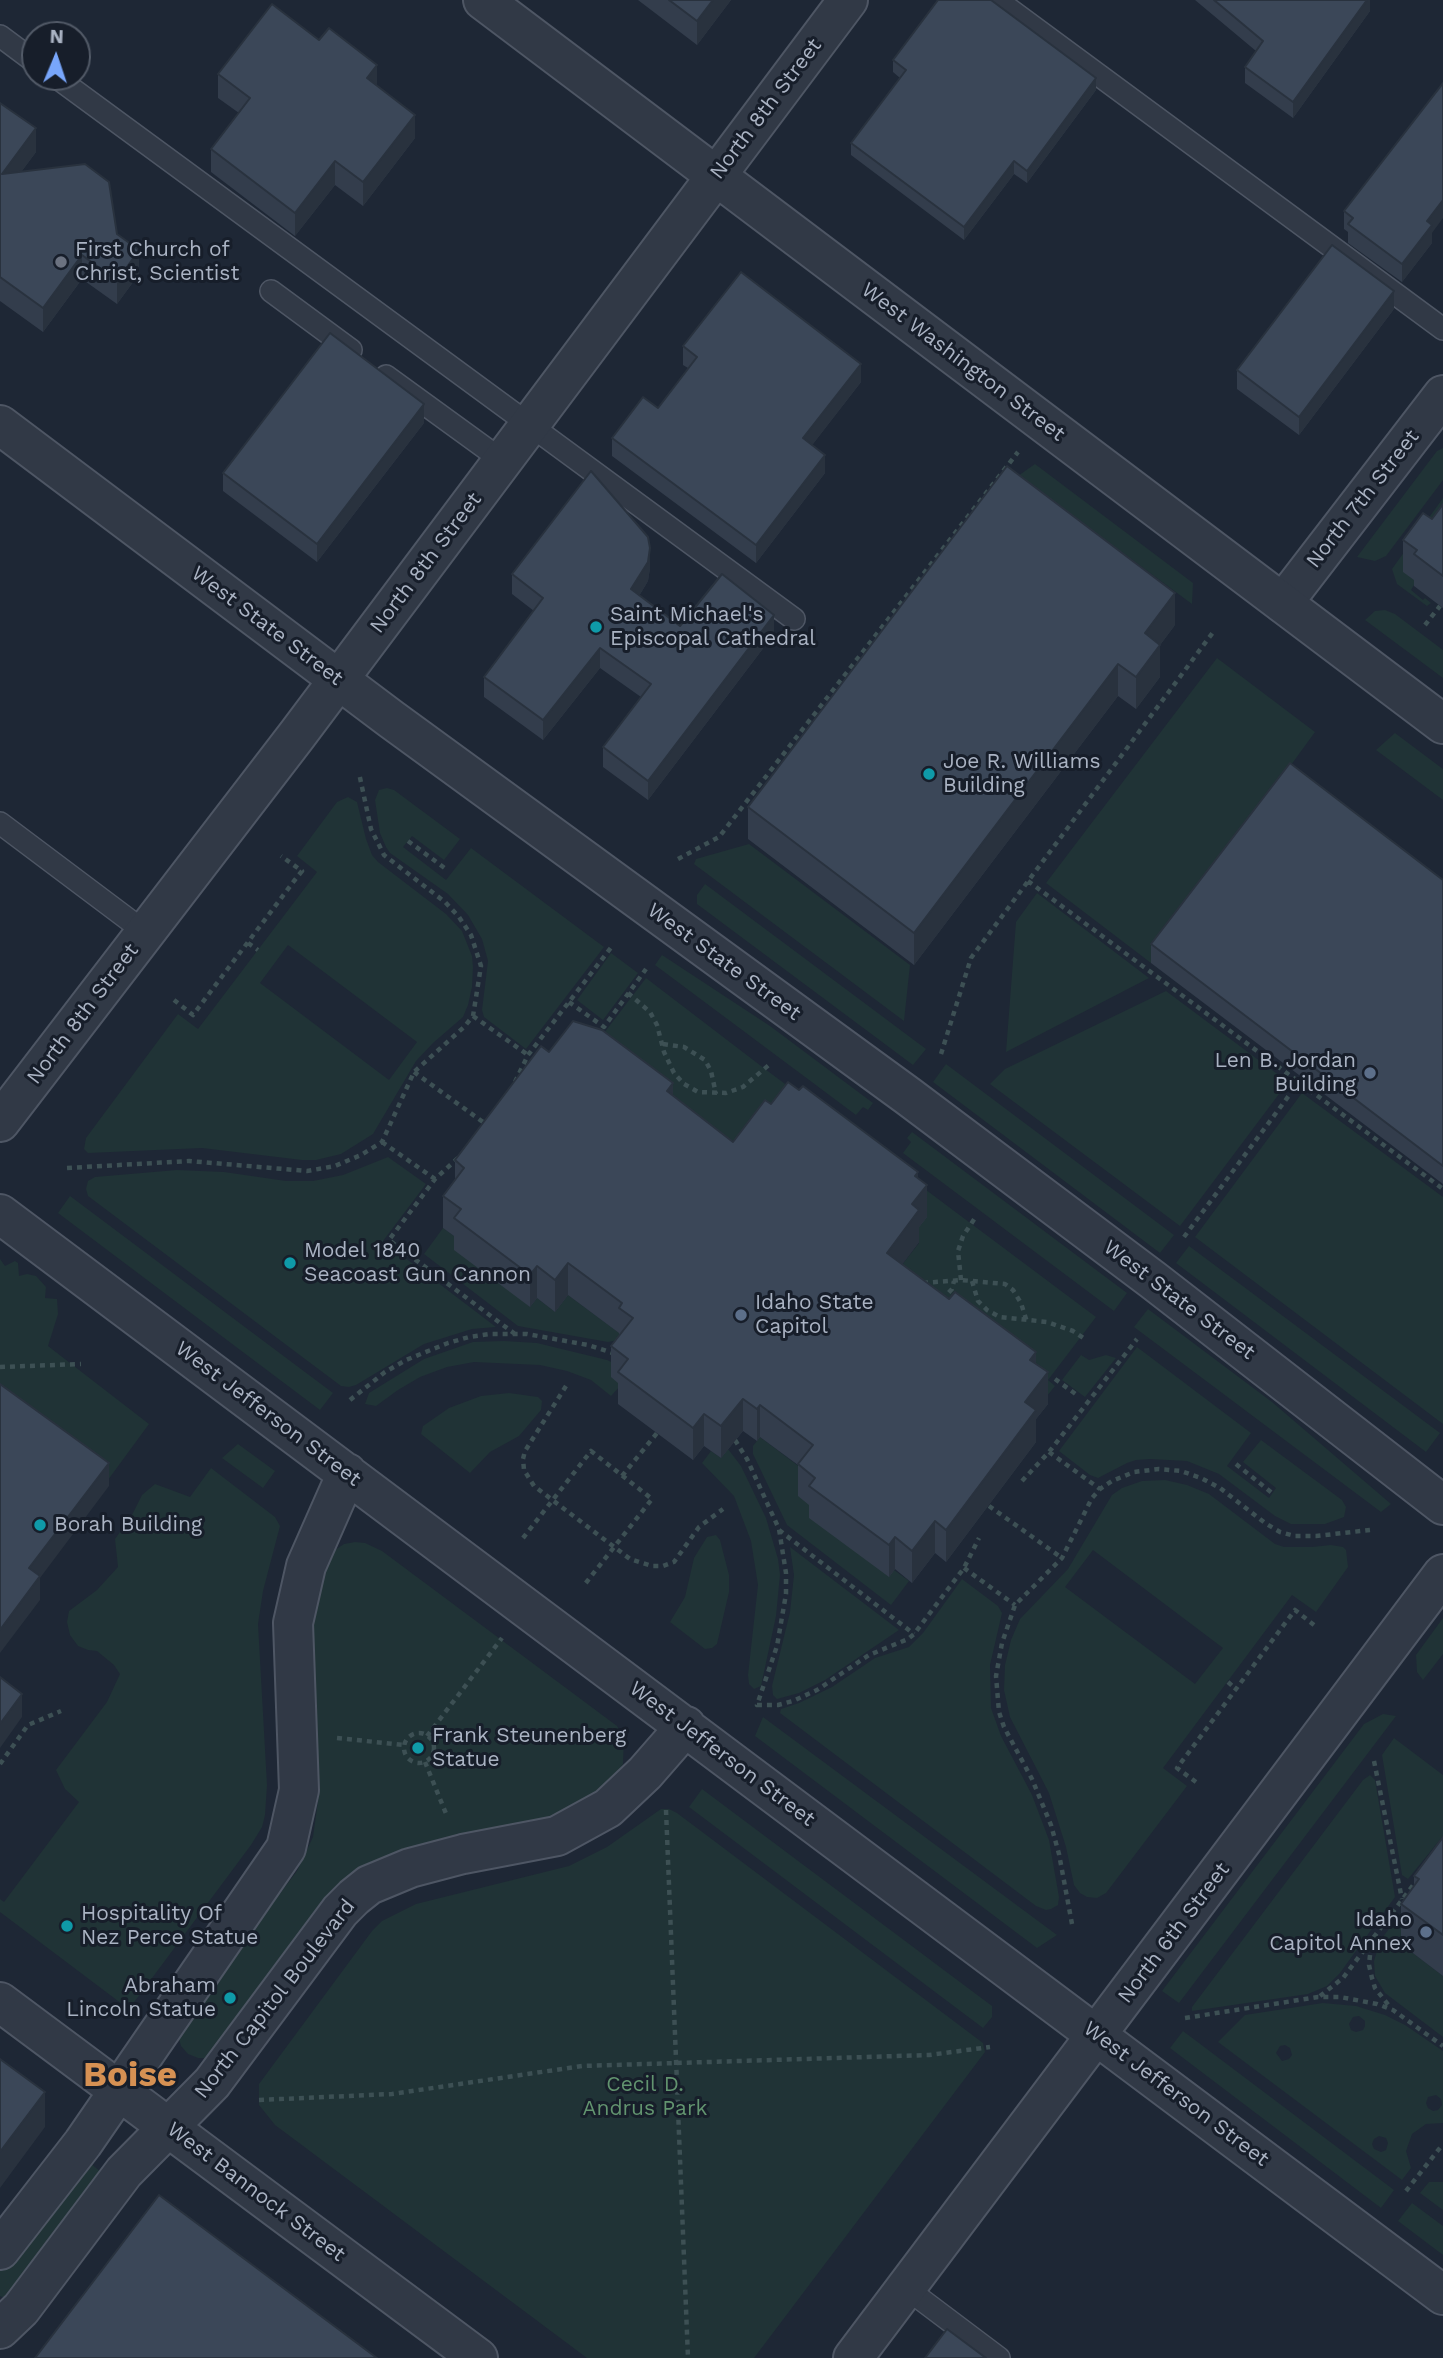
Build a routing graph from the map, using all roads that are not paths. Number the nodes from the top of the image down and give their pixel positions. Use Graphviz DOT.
graph roads {
  1 [pos="483,0"];
  2 [pos="848,0"];
  3 [pos="997,0"];
  4 [pos="0,36"];
  5 [pos="21,52"];
  6 [pos="75,91"];
  7 [pos="716,176"];
  8 [pos="271,292"];
  9 [pos="1443,329"];
  10 [pos="1443,395"];
  11 [pos="0,425"];
  12 [pos="530,425"];
  13 [pos="503,461"];
  14 [pos="1283,603"];
  15 [pos="794,619"];
  16 [pos="339,680"];
  17 [pos="1443,724"];
  18 [pos="0,823"];
  19 [pos="145,932"];
  20 [pos="0,1122"];
  21 [pos="0,1213"];
  22 [pos="347,1473"];
  23 [pos="1443,1505"];
  24 [pos="1443,1574"];
  25 [pos="686,1726"];
  26 [pos="0,2002"];
  27 [pos="1097,2034"];
  28 [pos="120,2090"];
  29 [pos="168,2126"];
  30 [pos="0,2250"];
  31 [pos="906,2288"];
  32 [pos="1443,2295"];
  33 [pos="0,2329"];
  34 [pos="478,2358"];
  35 [pos="853,2358"];
  36 [pos="999,2358"];
  1 -- 7 [label="street, West Washington Street"];
  2 -- 7 [label="street, North 8th Street"];
  3 -- 9 [label="lane"];
  4 -- 5 [label="lane"];
  6 -- 12 [label="lane"];
  7 -- 12 [label="street, North 8th Street"];
  7 -- 14 [label="street, West Washington Street"];
  8 -- 13 [label="lane"];
  10 -- 14 [label="street, North 7th Street"];
  11 -- 16 [label="street, West State Street"];
  12 -- 13 [label="street, North 8th Street"];
  12 -- 15 [label="lane"];
  13 -- 16 [label="street, North 8th Street"];
  14 -- 17 [label="street, West Washington Street"];
  16 -- 19 [label="street, North 8th Street"];
  16 -- 23 [label="street, West State Street"];
  18 -- 19 [label="lane"];
  19 -- 20 [label="street, North 8th Street"];
  21 -- 22 [label="street, West Jefferson Street"];
  22 -- 25 [label="street, West Jefferson Street"];
  22 -- 28 [label="street"];
  24 -- 27 [label="street, North 6th Street"];
  25 -- 27 [label="street, West Jefferson Street"];
  25 -- 29 [label="street, North Capitol Boulevard"];
  26 -- 28 [label="street, West Bannock Street"];
  27 -- 31 [label="street, North 6th Street"];
  27 -- 32 [label="street, West Jefferson Street"];
  28 -- 29 [label="street, West Bannock Street"];
  28 -- 30 [label="street"];
  29 -- 33 [label="street, North Capitol Boulevard"];
  29 -- 34 [label="street, West Bannock Street"];
  31 -- 35 [label="street, North 6th Street"];
  31 -- 36 [label="lane"];
}
